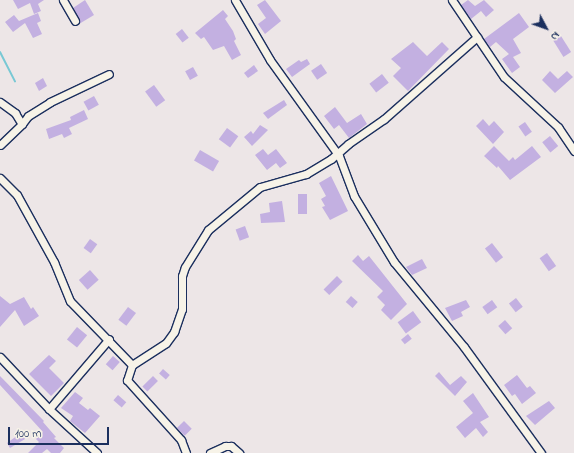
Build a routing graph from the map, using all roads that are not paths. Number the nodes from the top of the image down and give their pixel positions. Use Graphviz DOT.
graph roads {
  1 [pos="63,0"];
  2 [pos="235,0"];
  3 [pos="455,1"];
  4 [pos="75,21"];
  5 [pos="477,37"];
  6 [pos="109,74"];
  7 [pos="0,102"];
  8 [pos="22,124"];
  9 [pos="0,145"];
  10 [pos="574,151"];
  11 [pos="337,153"];
  12 [pos="0,178"];
  13 [pos="109,339"];
  14 [pos="0,357"];
  15 [pos="132,365"];
  16 [pos="49,409"];
  17 [pos="97,453"];
  18 [pos="186,453"];
  19 [pos="210,453"];
  20 [pos="239,453"];
  21 [pos="540,453"];
  1 -- 4 [label="street"];
  2 -- 11 [label="street"];
  3 -- 5 [label="street"];
  5 -- 10 [label="street"];
  5 -- 11 [label="street"];
  6 -- 8 [label="street"];
  7 -- 8 [label="street"];
  8 -- 9 [label="street"];
  11 -- 15 [label="street"];
  11 -- 21 [label="street"];
  12 -- 13 [label="street"];
  13 -- 15 [label="street"];
  13 -- 16 [label="street"];
  14 -- 16 [label="street"];
  15 -- 18 [label="street"];
  16 -- 17 [label="street"];
  19 -- 20 [label="street"];
}
